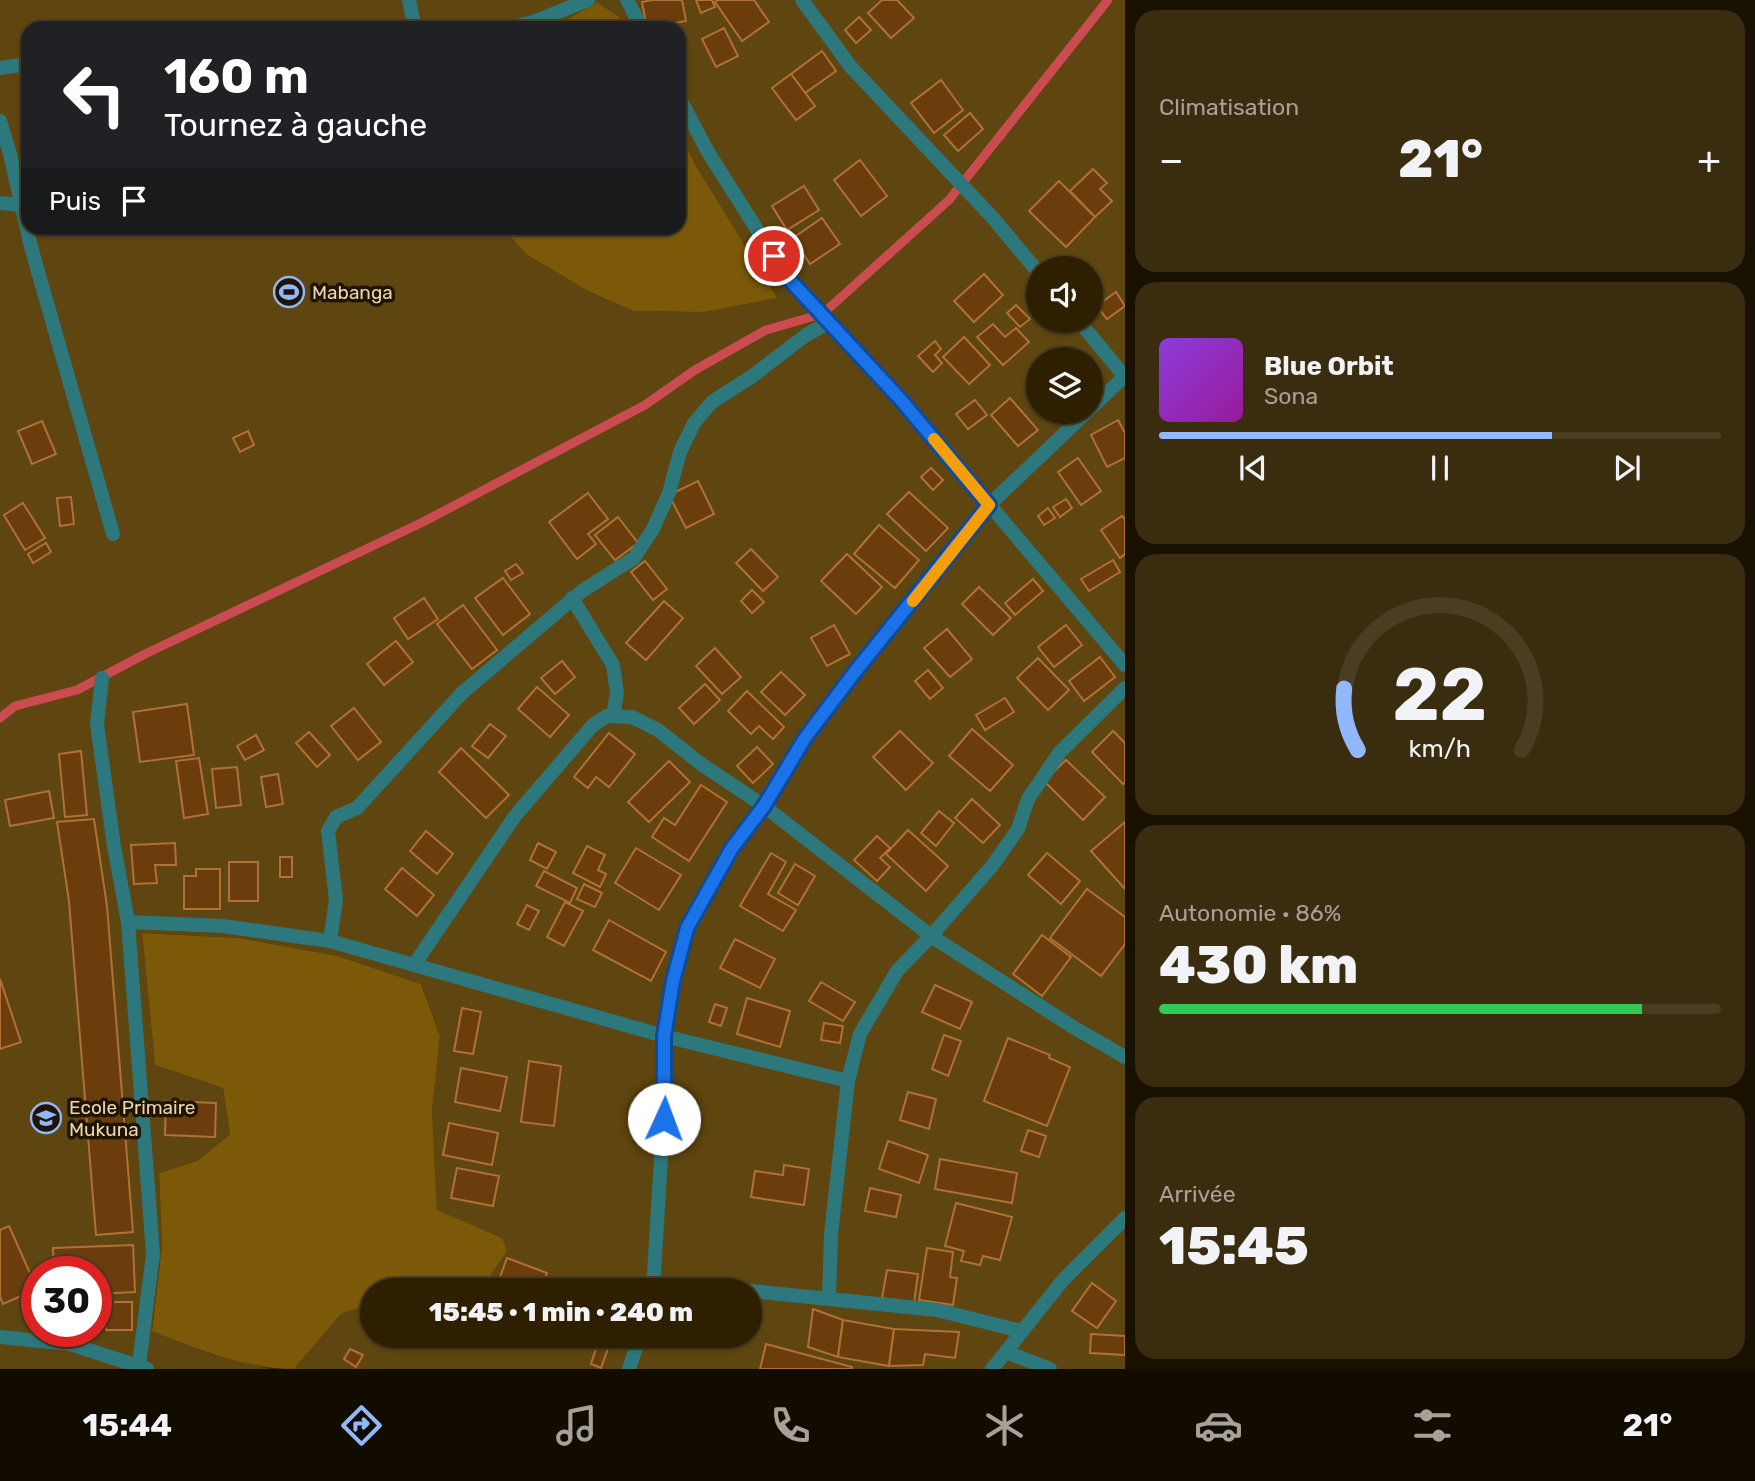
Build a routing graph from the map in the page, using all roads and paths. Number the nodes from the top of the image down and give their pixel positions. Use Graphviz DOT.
graph roads {
  1 [pos="409,0"];
  2 [pos="588,0"];
  3 [pos="627,0"];
  4 [pos="802,0"];
  5 [pos="414,21"];
  6 [pos="536,21"];
  7 [pos="638,21"];
  8 [pos="21,65"];
  9 [pos="0,68"];
  10 [pos="686,110"];
  11 [pos="0,121"];
  12 [pos="21,201"];
  13 [pos="0,203"];
  14 [pos="21,205"];
  15 [pos="28,235"];
  16 [pos="1026,258"];
  17 [pos="823,317"];
  18 [pos="1089,333"];
  19 [pos="1125,376"];
  20 [pos="1103,397"];
  21 [pos="1074,424"];
  22 [pos="989,505"];
  23 [pos="113,534"];
  24 [pos="572,598"];
  25 [pos="1125,665"];
  26 [pos="102,678"];
  27 [pos="1125,688"];
  28 [pos="613,716"];
  29 [pos="764,806"];
  30 [pos="128,922"];
  31 [pos="931,936"];
  32 [pos="330,940"];
  33 [pos="414,965"];
  34 [pos="664,1036"];
  35 [pos="1125,1057"];
  36 [pos="848,1081"];
  37 [pos="1125,1218"];
  38 [pos="655,1278"];
  39 [pos="762,1293"];
  40 [pos="829,1298"];
  41 [pos="1021,1331"];
  42 [pos="0,1337"];
  43 [pos="636,1348"];
  44 [pos="1006,1352"];
  45 [pos="143,1367"];
  46 [pos="629,1369"];
  47 [pos="992,1369"];
  48 [pos="1050,1369"];
  1 -- 5 [label="street"];
  2 -- 6 [label="street"];
  3 -- 7 [label="street"];
  4 -- 16 [label="street"];
  8 -- 9 [label="street"];
  10 -- 17 [label="street"];
  11 -- 12 [label="street"];
  13 -- 14 [label="street"];
  15 -- 23 [label="street"];
  17 -- 22 [label="street"];
  17 -- 24 [label="street"];
  18 -- 19 [label="street"];
  19 -- 20 [label="street"];
  21 -- 22 [label="street"];
  22 -- 25 [label="street"];
  22 -- 29 [label="street"];
  24 -- 28 [label="street"];
  24 -- 32 [label="street"];
  26 -- 30 [label="street"];
  27 -- 31 [label="street"];
  28 -- 29 [label="street"];
  28 -- 33 [label="street"];
  29 -- 31 [label="street"];
  29 -- 34 [label="street"];
  30 -- 32 [label="street"];
  30 -- 45 [label="street"];
  31 -- 35 [label="street"];
  31 -- 36 [label="street"];
  32 -- 33 [label="street"];
  33 -- 34 [label="street"];
  34 -- 36 [label="street"];
  34 -- 38 [label="street"];
  36 -- 40 [label="street"];
  37 -- 41 [label="street"];
  39 -- 40 [label="street"];
  40 -- 41 [label="street"];
  41 -- 44 [label="street"];
  42 -- 45 [label="street"];
  43 -- 46 [label="street"];
  44 -- 47 [label="street"];
  44 -- 48 [label="street"];
}
